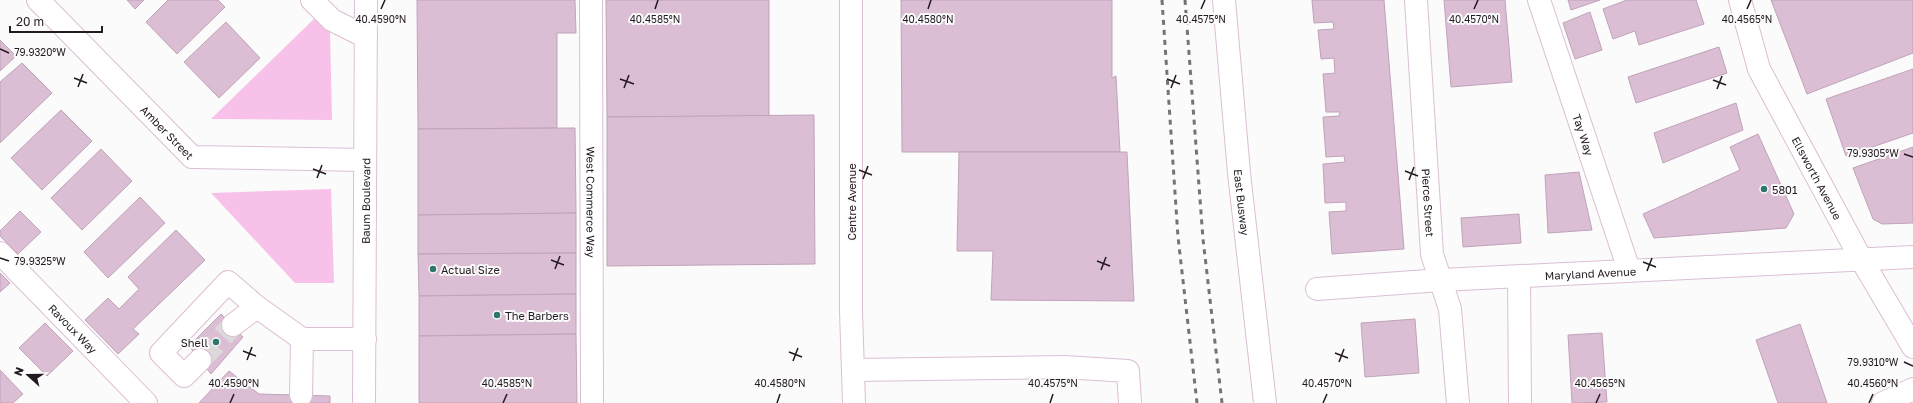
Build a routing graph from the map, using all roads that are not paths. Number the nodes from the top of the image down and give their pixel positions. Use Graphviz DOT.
graph roads {
  1 [pos="38,0"];
  2 [pos="312,0"];
  3 [pos="366,0"];
  4 [pos="591,0"];
  5 [pos="851,0"];
  6 [pos="1224,0"];
  7 [pos="1416,0"];
  8 [pos="1539,0"];
  9 [pos="1740,0"];
  10 [pos="366,38"];
  11 [pos="366,160"];
  12 [pos="0,253"];
  13 [pos="1913,257"];
  14 [pos="1861,259"];
  15 [pos="1629,270"];
  16 [pos="1519,278"];
  17 [pos="1441,280"];
  18 [pos="1317,289"];
  19 [pos="257,307"];
  20 [pos="233,325"];
  21 [pos="302,339"];
  22 [pos="365,339"];
  23 [pos="1913,347"];
  24 [pos="200,360"];
  25 [pos="853,370"];
  26 [pos="1913,389"];
  27 [pos="302,395"];
  28 [pos="146,403"];
  29 [pos="364,403"];
  30 [pos="592,403"];
  31 [pos="854,403"];
  32 [pos="1130,403"];
  33 [pos="1265,403"];
  34 [pos="1458,403"];
  35 [pos="1520,403"];
  36 [pos="1883,403"];
  1 -- 11 [label="street, Amber Street"];
  2 -- 10 [label="street"];
  3 -- 10 [label="street, Baum Boulevard"];
  4 -- 30 [label="street, West Commerce Way"];
  5 -- 25 [label="street, Centre Avenue"];
  6 -- 33 [label="street, East Busway"];
  7 -- 17 [label="street, Pierce Street"];
  8 -- 15 [label="street, Tay Way"];
  9 -- 14 [label="street, Ellsworth Avenue"];
  10 -- 11 [label="street, Baum Boulevard"];
  11 -- 22 [label="street, Baum Boulevard"];
  12 -- 28 [label="street, Ravoux Way"];
  13 -- 14 [label="street, Maryland Avenue"];
  14 -- 15 [label="street, Maryland Avenue"];
  14 -- 23 [label="street, Ellsworth Avenue"];
  15 -- 16 [label="street, Maryland Avenue"];
  16 -- 17 [label="street, Maryland Avenue"];
  16 -- 35 [label="street"];
  17 -- 18 [label="street, Maryland Avenue"];
  17 -- 34 [label="street, Pierce Street"];
  19 -- 20 [label="street"];
  19 -- 21 [label="street"];
  19 -- 24 [label="street"];
  21 -- 22 [label="street"];
  21 -- 27 [label="street"];
  22 -- 29 [label="street, Baum Boulevard"];
  25 -- 31 [label="street, Centre Avenue"];
  25 -- 32 [label="street"];
  26 -- 36 [label="street"];
}
